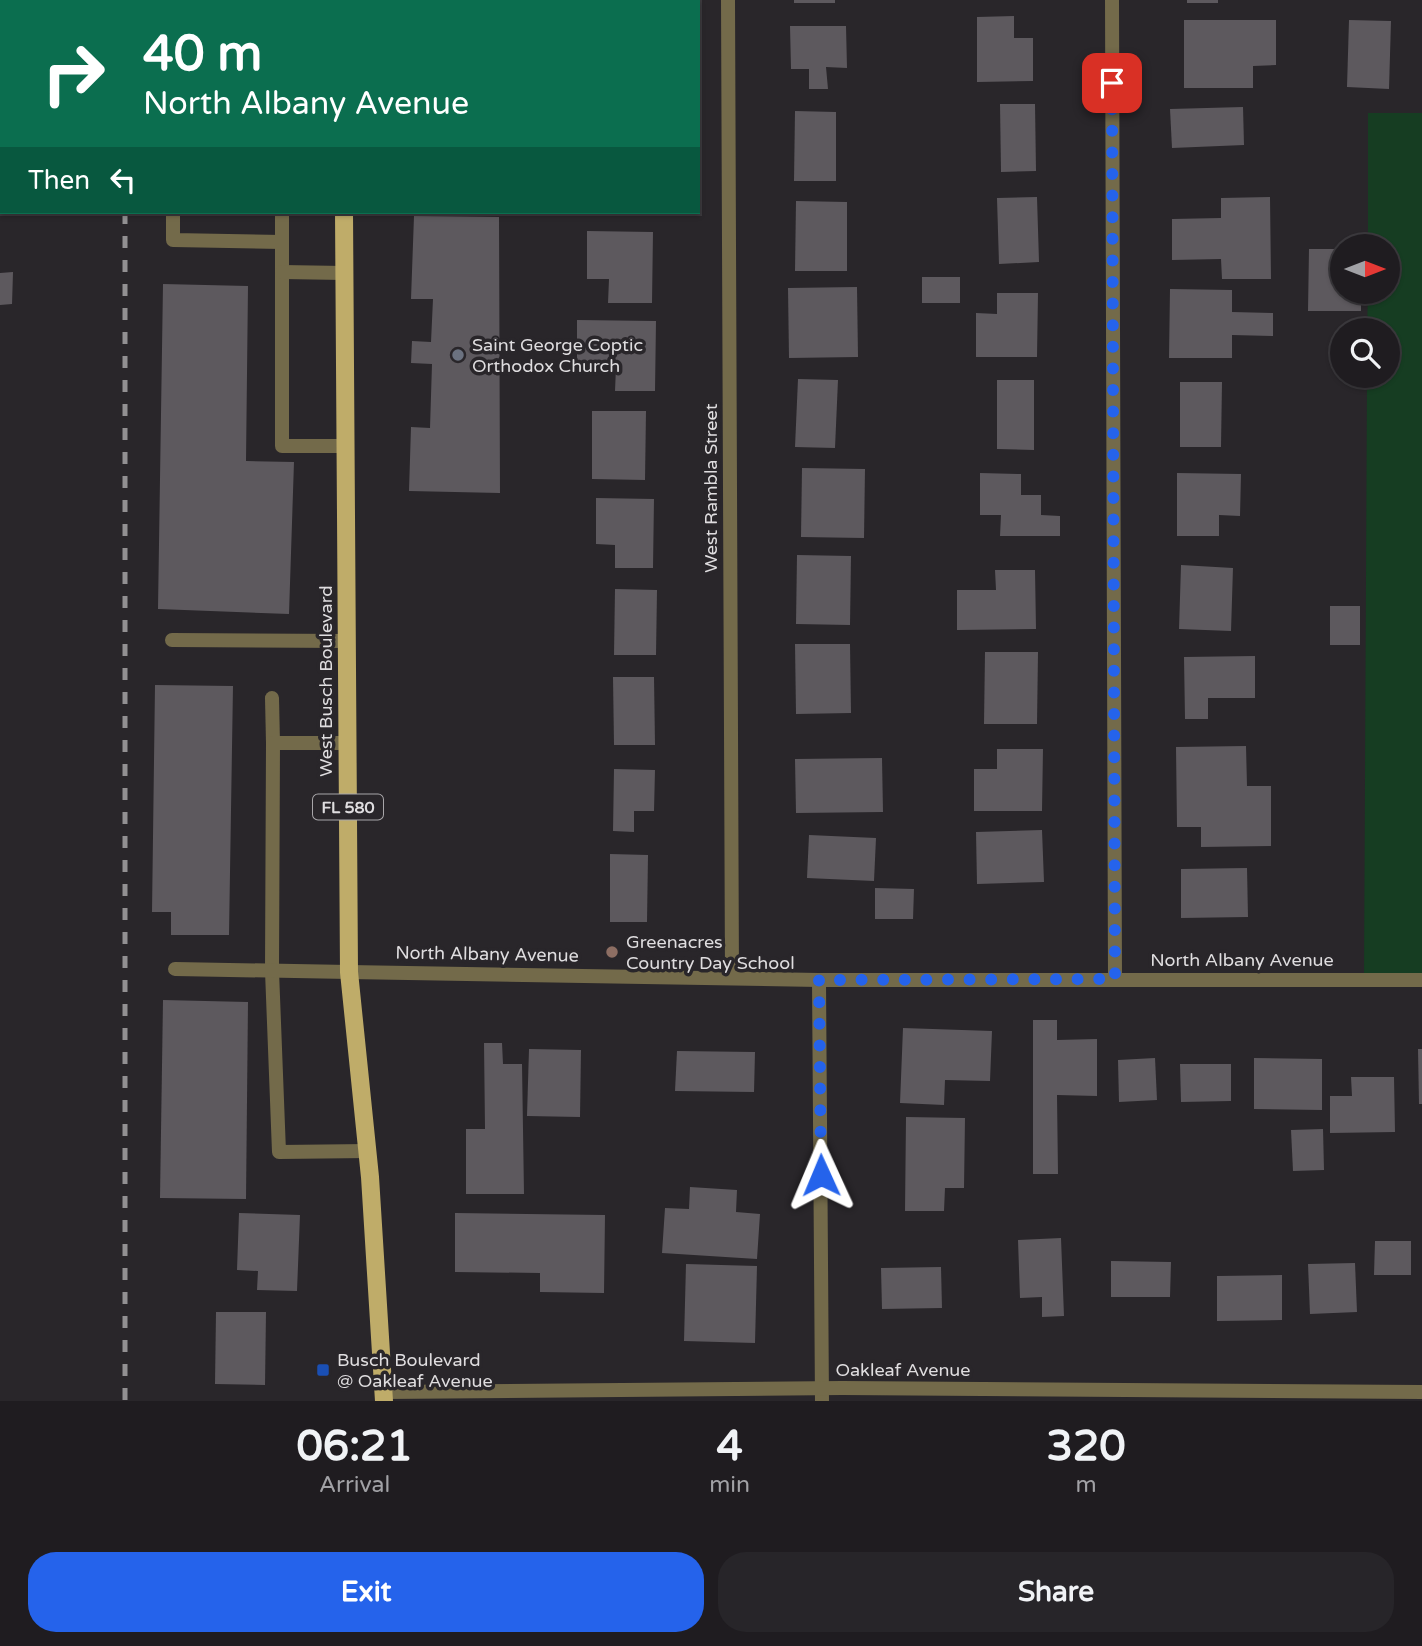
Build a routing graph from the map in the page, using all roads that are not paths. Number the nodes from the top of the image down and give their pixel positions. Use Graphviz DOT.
graph roads {
  1 [pos="728,0"];
  2 [pos="1112,0"];
  3 [pos="173,214"];
  4 [pos="282,214"];
  5 [pos="344,214"];
  6 [pos="282,242"];
  7 [pos="282,272"];
  8 [pos="344,273"];
  9 [pos="345,446"];
  10 [pos="172,640"];
  11 [pos="346,641"];
  12 [pos="272,698"];
  13 [pos="273,743"];
  14 [pos="347,743"];
  15 [pos="175,970"];
  16 [pos="272,971"];
  17 [pos="349,972"];
  18 [pos="732,977"];
  19 [pos="1115,979"];
  20 [pos="819,980"];
  21 [pos="1422,981"];
  22 [pos="368,1151"];
  23 [pos="1422,1392"];
  24 [pos="822,1395"];
  25 [pos="384,1396"];
  1 -- 18 [label="street, West Rambla Street"];
  2 -- 19 [label="street"];
  3 -- 6 [label="street"];
  4 -- 6 [label="street"];
  5 -- 8 [label="main road, West Busch Boulevard / FL 580"];
  6 -- 7 [label="street"];
  7 -- 8 [label="street"];
  7 -- 9 [label="street"];
  8 -- 9 [label="main road, West Busch Boulevard / FL 580"];
  9 -- 11 [label="main road, West Busch Boulevard / FL 580"];
  10 -- 11 [label="street"];
  11 -- 14 [label="main road, West Busch Boulevard / FL 580"];
  12 -- 13 [label="street"];
  13 -- 14 [label="street"];
  13 -- 16 [label="street"];
  14 -- 17 [label="main road, West Busch Boulevard / FL 580"];
  15 -- 16 [label="street, North Albany Avenue"];
  16 -- 17 [label="street, North Albany Avenue"];
  16 -- 22 [label="street"];
  17 -- 18 [label="street, North Albany Avenue"];
  17 -- 22 [label="main road, West Busch Boulevard / FL 580"];
  18 -- 20 [label="street, North Albany Avenue"];
  19 -- 20 [label="street, North Albany Avenue"];
  19 -- 21 [label="street, North Albany Avenue"];
  20 -- 24 [label="street"];
  22 -- 25 [label="main road, West Busch Boulevard / FL 580"];
  23 -- 24 [label="street, Oakleaf Avenue"];
  24 -- 25 [label="street, Oakleaf Avenue"];
}
